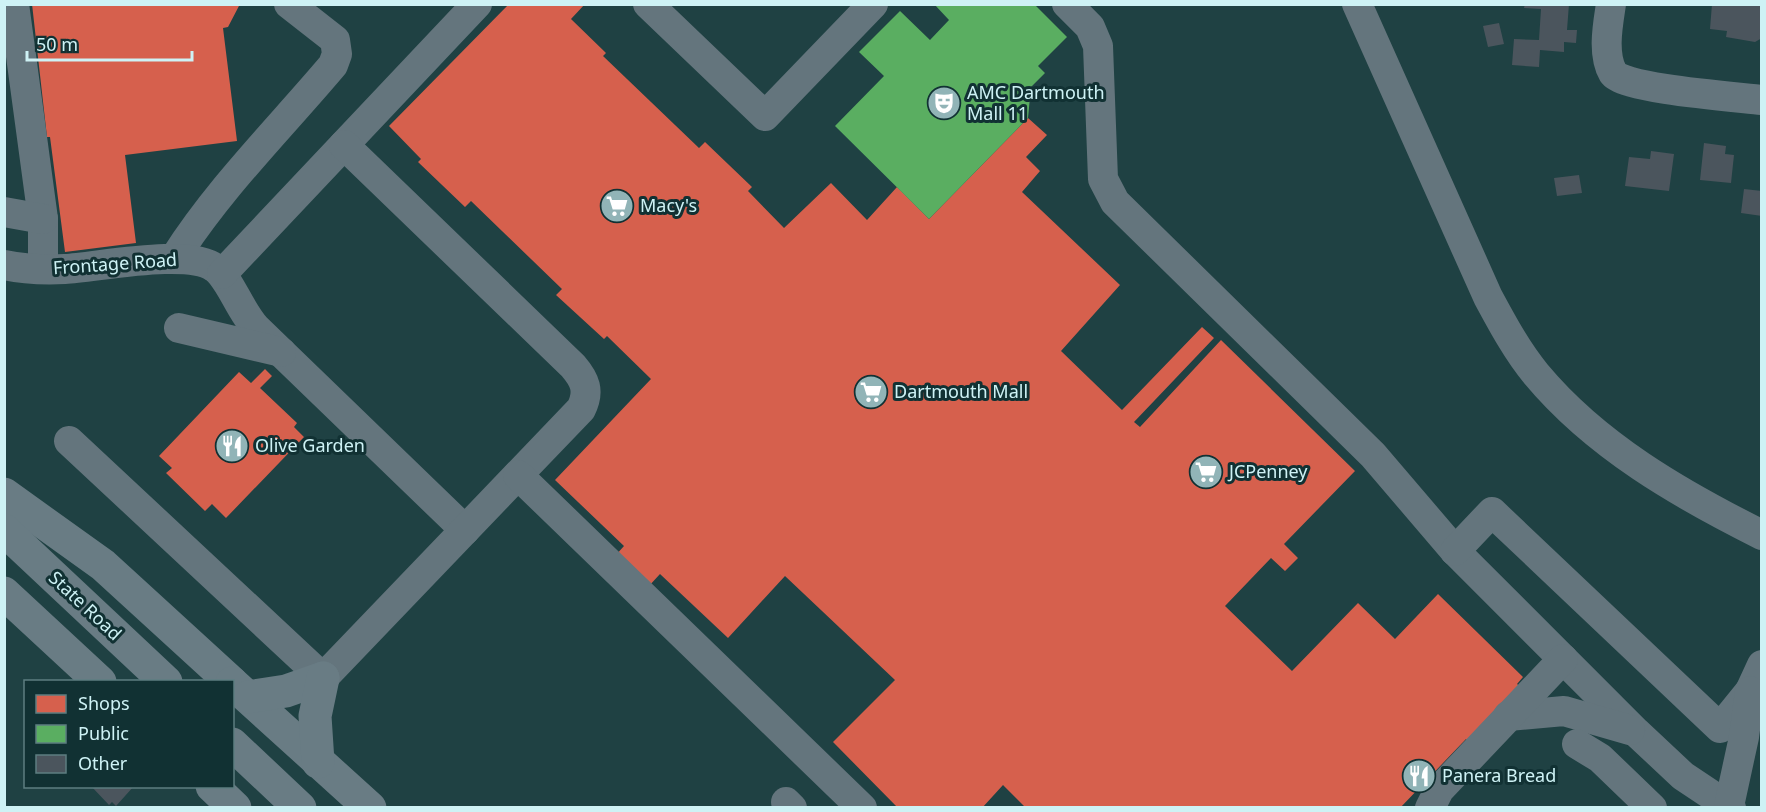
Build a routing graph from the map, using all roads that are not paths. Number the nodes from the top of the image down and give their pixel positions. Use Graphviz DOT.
graph roads {
  1 [pos="14,4"];
  2 [pos="289,4"];
  3 [pos="477,4"];
  4 [pos="648,4"];
  5 [pos="873,4"];
  6 [pos="1067,4"];
  7 [pos="1357,4"];
  8 [pos="1611,4"];
  9 [pos="1761,100"];
  10 [pos="344,144"];
  11 [pos="4,212"];
  12 [pos="43,219"];
  13 [pos="174,259"];
  14 [pos="4,266"];
  15 [pos="43,268"];
  16 [pos="222,274"];
  17 [pos="179,328"];
  18 [pos="282,353"];
  19 [pos="69,441"];
  20 [pos="518,475"];
  21 [pos="4,494"];
  22 [pos="4,530"];
  23 [pos="465,530"];
  24 [pos="1761,535"];
  25 [pos="1455,552"];
  26 [pos="4,592"];
  27 [pos="1563,658"];
  28 [pos="323,678"];
  29 [pos="1756,678"];
  30 [pos="99,680"];
  31 [pos="164,680"];
  32 [pos="229,680"];
  33 [pos="237,687"];
  34 [pos="1508,716"];
  35 [pos="1636,732"];
  36 [pos="1577,744"];
  37 [pos="234,746"];
  38 [pos="318,762"];
  39 [pos="214,788"];
  40 [pos="235,807"];
  41 [pos="300,807"];
  42 [pos="370,807"];
  43 [pos="862,807"];
  44 [pos="1430,807"];
  45 [pos="1652,807"];
  46 [pos="1730,807"];
  1 -- 12 [label="street"];
  2 -- 13 [label="street"];
  3 -- 10 [label="street"];
  4 -- 5 [label="street"];
  6 -- 25 [label="street"];
  7 -- 24 [label="street"];
  8 -- 9 [label="street"];
  10 -- 16 [label="street"];
  10 -- 20 [label="street"];
  11 -- 12 [label="street"];
  12 -- 15 [label="street"];
  13 -- 15 [label="street, Frontage Road"];
  13 -- 16 [label="street, Frontage Road"];
  14 -- 15 [label="street, Frontage Road"];
  16 -- 18 [label="street"];
  17 -- 18 [label="street"];
  18 -- 23 [label="street"];
  19 -- 28 [label="street"];
  20 -- 23 [label="street"];
  20 -- 43 [label="street"];
  21 -- 32 [label="main road"];
  22 -- 31 [label="main road, State Road"];
  23 -- 28 [label="street"];
  25 -- 27 [label="street"];
  25 -- 29 [label="street"];
  26 -- 30 [label="main road"];
  27 -- 34 [label="street"];
  27 -- 35 [label="street"];
  28 -- 33 [label="main road"];
  28 -- 38 [label="main road"];
  29 -- 46 [label="street"];
  33 -- 38 [label="main road"];
  34 -- 35 [label="street"];
  34 -- 44 [label="street"];
  35 -- 46 [label="street"];
  36 -- 45 [label="street"];
  37 -- 41 [label="main road"];
  38 -- 42 [label="main road"];
  39 -- 40 [label="main road"];
}
